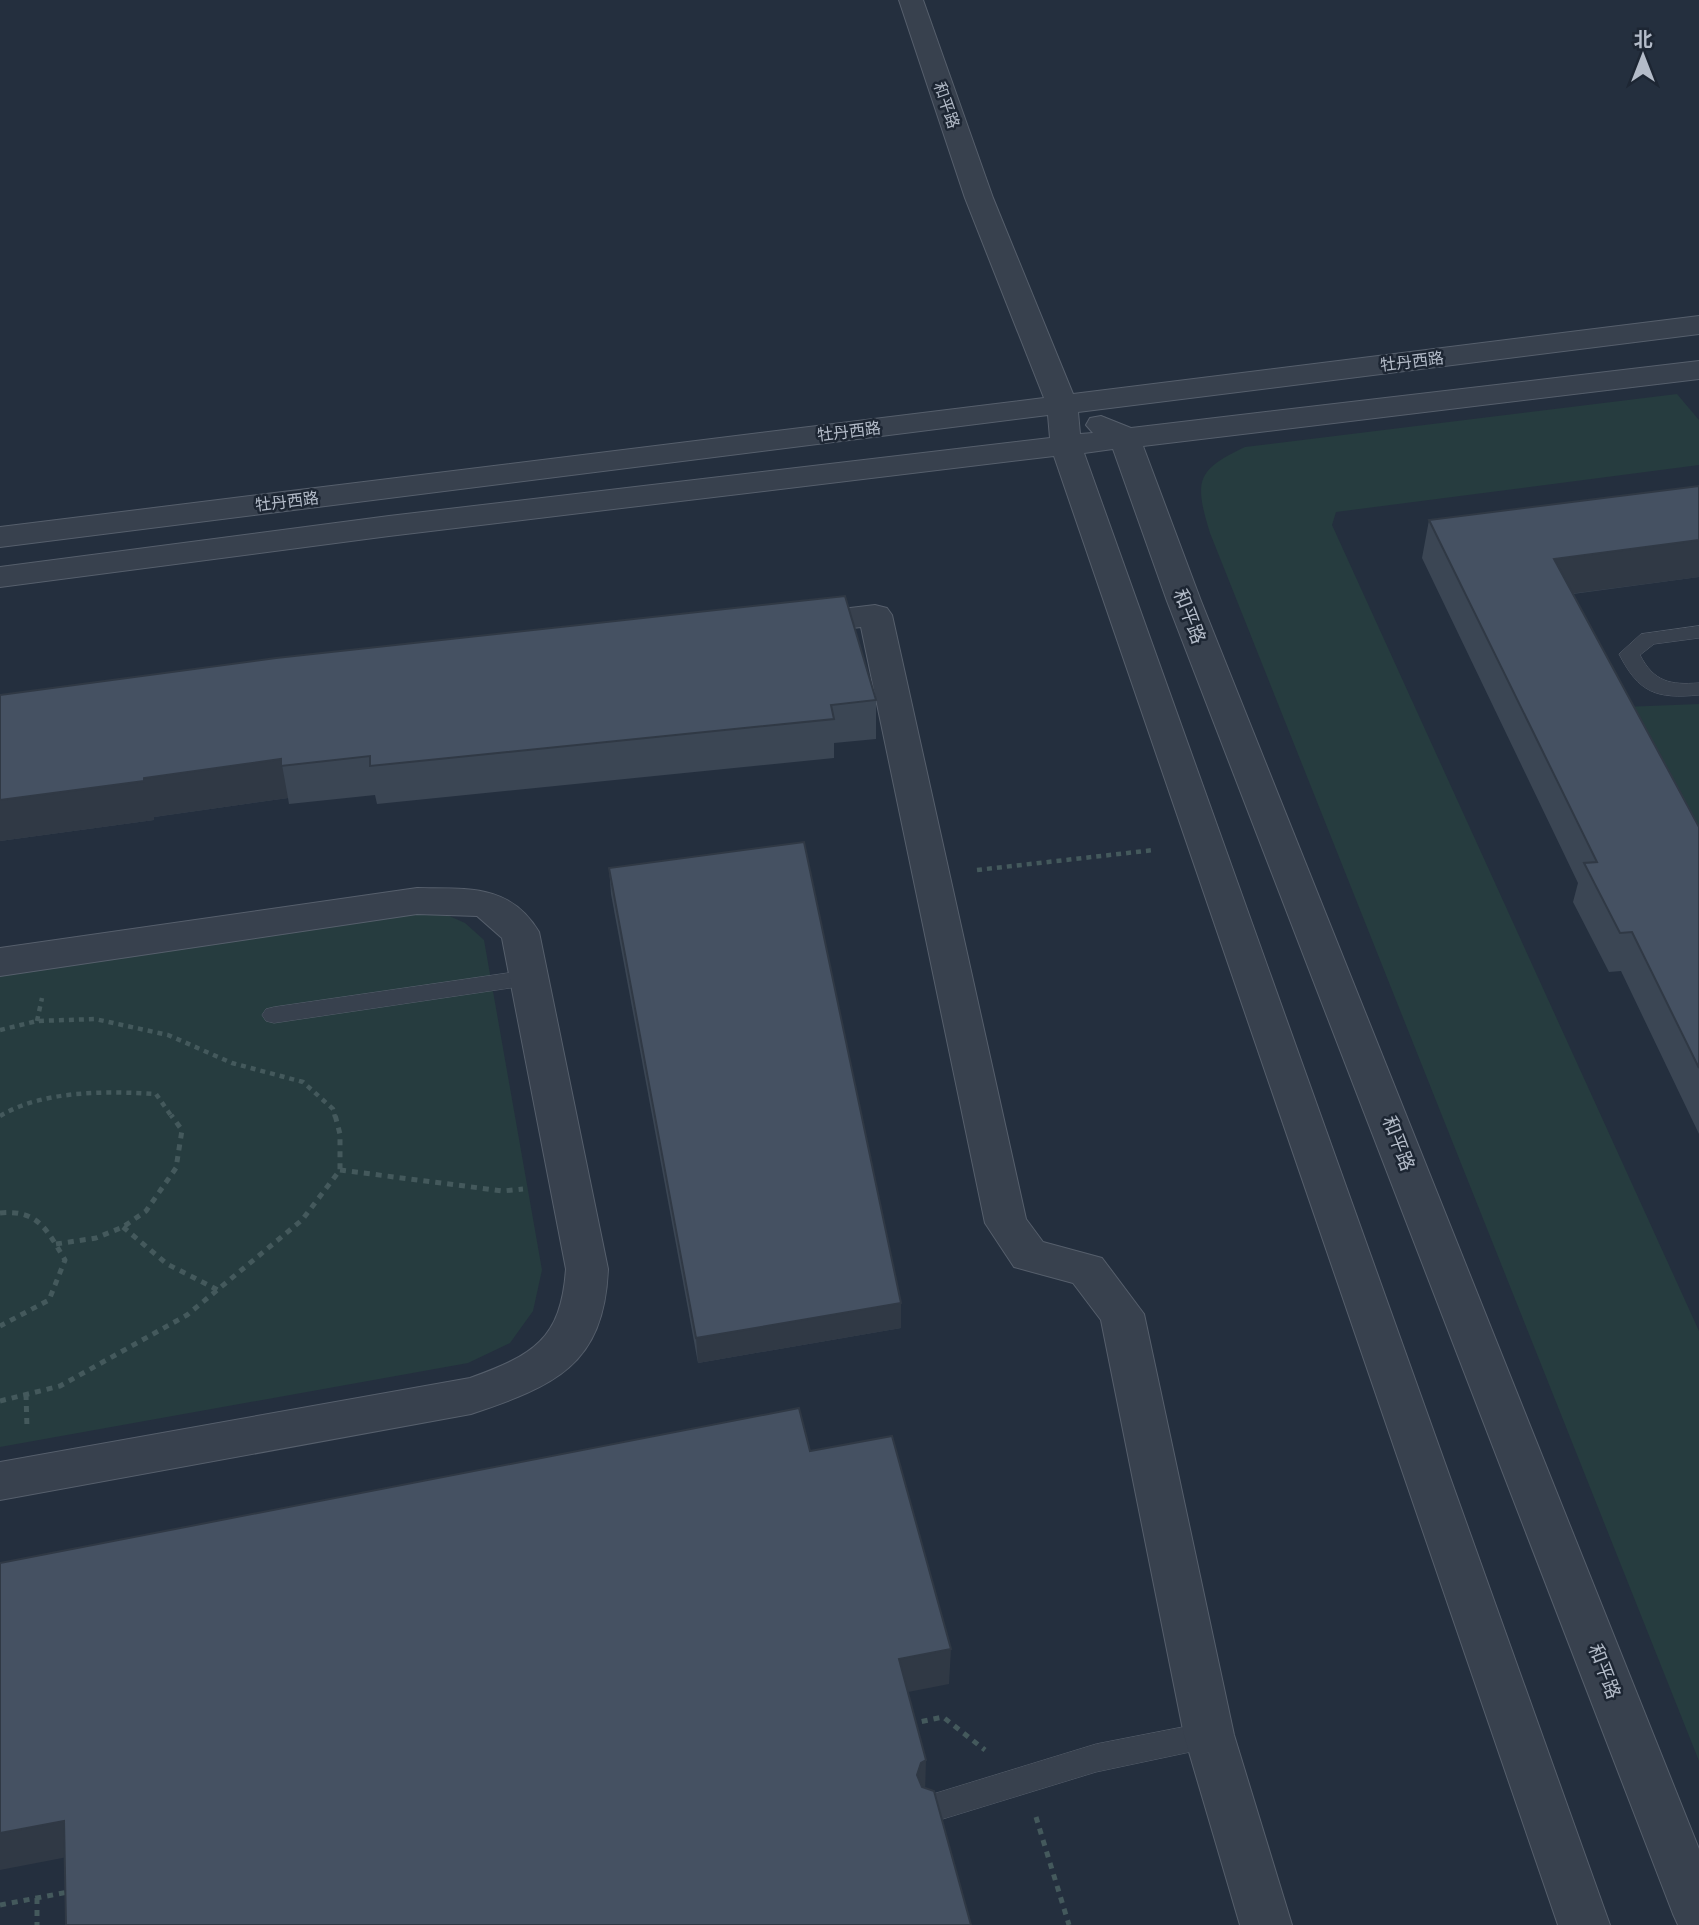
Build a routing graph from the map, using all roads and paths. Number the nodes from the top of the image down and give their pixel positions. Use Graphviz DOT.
graph roads {
  1 [pos="911,0"];
  2 [pos="1699,325"];
  3 [pos="1699,370"];
  4 [pos="1062,405"];
  5 [pos="1124,437"];
  6 [pos="1066,444"];
  7 [pos="0,537"];
  8 [pos="0,578"];
  9 [pos="764,628"];
  10 [pos="1699,632"];
  11 [pos="1699,689"];
  12 [pos="1154,850"];
  13 [pos="931,875"];
  14 [pos="0,962"];
  15 [pos="529,978"];
  16 [pos="274,1015"];
  17 [pos="0,1030"];
  18 [pos="0,1116"];
  19 [pos="340,1170"];
  20 [pos="570,1185"];
  21 [pos="0,1213"];
  22 [pos="123,1227"];
  23 [pos="56,1244"];
  24 [pos="218,1290"];
  25 [pos="0,1325"];
  26 [pos="0,1401"];
  27 [pos="0,1481"];
  28 [pos="901,1726"];
  29 [pos="1209,1735"];
  30 [pos="1025,1780"];
  31 [pos="933,1808"];
  32 [pos="1686,1847"];
  33 [pos="78,1890"];
  34 [pos="37,1898"];
  35 [pos="0,1905"];
  36 [pos="1699,1914"];
  37 [pos="37,1925"];
  38 [pos="1069,1925"];
  39 [pos="1266,1925"];
  40 [pos="1584,1925"];
  1 -- 4 [label="street, 和平路"];
  2 -- 4 [label="street, 牡丹西路"];
  3 -- 5 [label="street, 牡丹西路"];
  4 -- 5 [label="street"];
  4 -- 6 [label="street, 和平路"];
  4 -- 7 [label="street, 牡丹西路"];
  5 -- 6 [label="street, 牡丹西路"];
  5 -- 32 [label="street, 和平路"];
  6 -- 8 [label="street, 牡丹西路"];
  6 -- 40 [label="street, 和平路"];
  9 -- 13 [label="street"];
  10 -- 11 [label="lane"];
  12 -- 13 [label="path"];
  13 -- 29 [label="street"];
  14 -- 15 [label="street"];
  15 -- 16 [label="lane"];
  15 -- 20 [label="street"];
  17 -- 19 [label="path"];
  18 -- 22 [label="path"];
  19 -- 20 [label="path"];
  19 -- 24 [label="path"];
  20 -- 27 [label="street"];
  21 -- 23 [label="path"];
  22 -- 23 [label="path"];
  22 -- 24 [label="path"];
  23 -- 25 [label="path"];
  24 -- 26 [label="path"];
  28 -- 30 [label="path"];
  29 -- 30 [label="lane"];
  29 -- 39 [label="street"];
  30 -- 31 [label="lane"];
  30 -- 38 [label="path"];
  32 -- 36 [label="street, 和平路"];
  33 -- 34 [label="path"];
  34 -- 35 [label="path"];
  34 -- 37 [label="path"];
}
